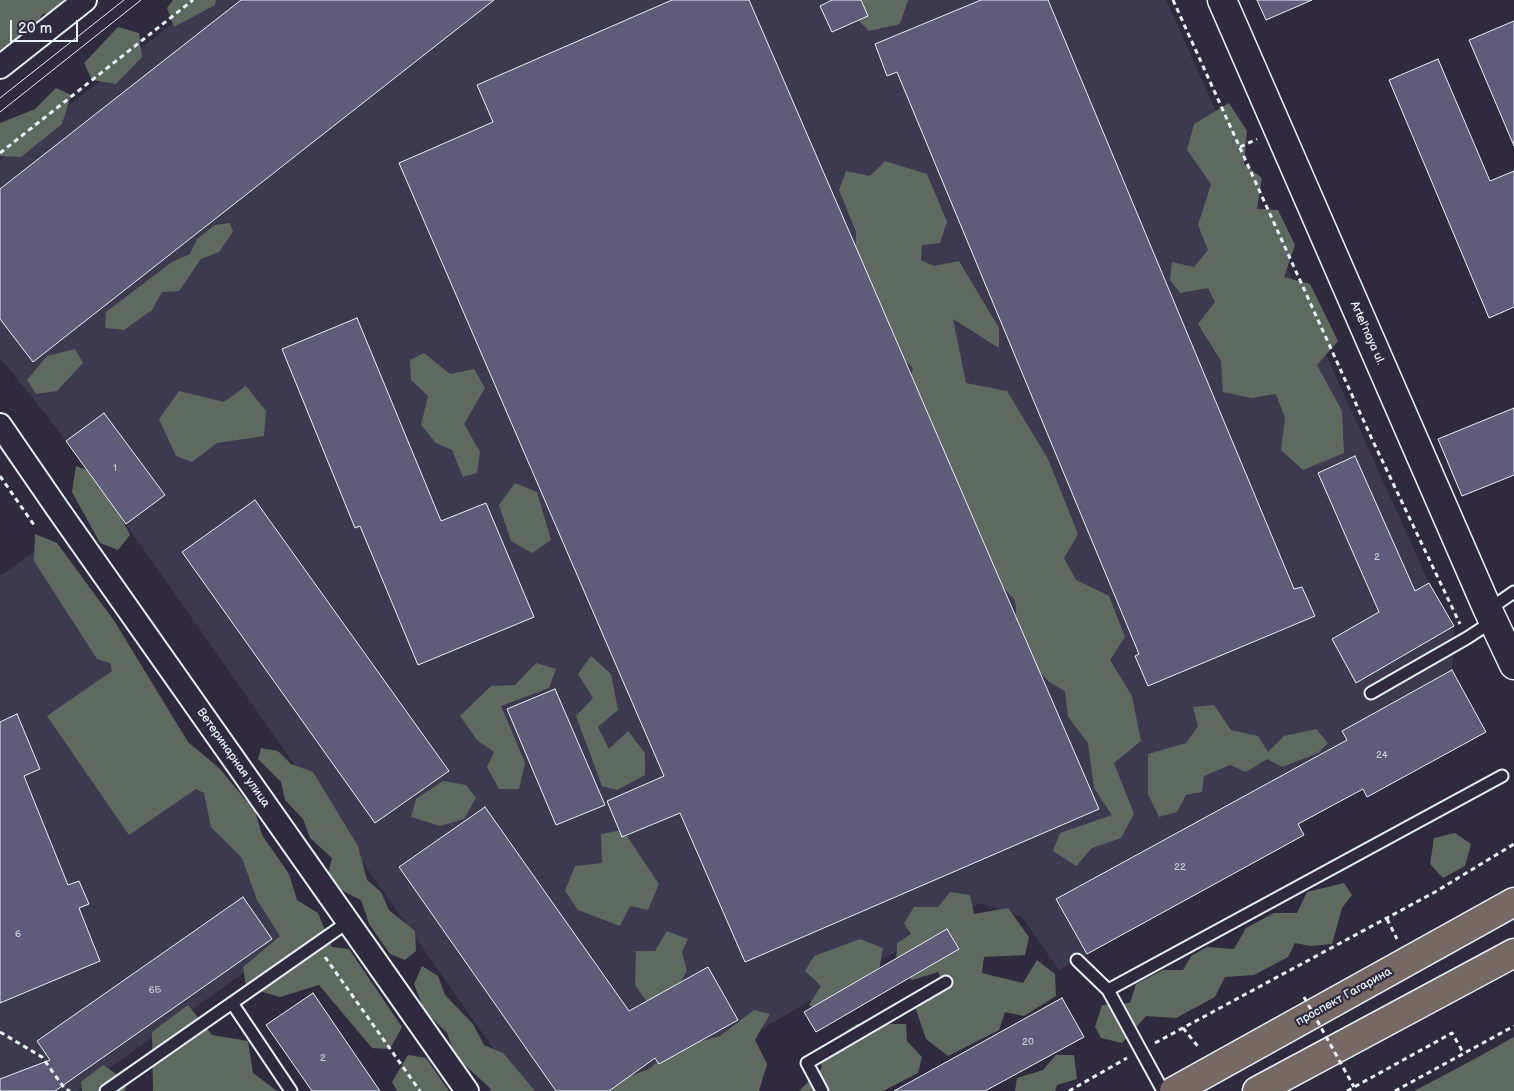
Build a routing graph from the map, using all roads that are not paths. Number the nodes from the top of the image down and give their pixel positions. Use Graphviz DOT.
graph roads {
  1 [pos="85,0"];
  2 [pos="1222,0"];
  3 [pos="0,67"];
  4 [pos="0,425"];
  5 [pos="1514,592"];
  6 [pos="1490,616"];
  7 [pos="1514,665"];
  8 [pos="1372,693"];
  9 [pos="1502,776"];
  10 [pos="1514,902"];
  11 [pos="348,922"];
  12 [pos="1514,953"];
  13 [pos="1077,960"];
  14 [pos="946,982"];
  15 [pos="1108,990"];
  16 [pos="232,1003"];
  17 [pos="106,1091"];
  18 [pos="291,1091"];
  19 [pos="466,1091"];
  20 [pos="822,1091"];
  21 [pos="1163,1091"];
  22 [pos="1174,1091"];
  23 [pos="1257,1091"];
  1 -- 3 [label="street"];
  2 -- 6 [label="street, Artel'naya ul."];
  4 -- 11 [label="street, Ветеринарная улица"];
  5 -- 6 [label="lane"];
  6 -- 7 [label="street, Artel'naya ul."];
  6 -- 8 [label="lane"];
  9 -- 15 [label="lane"];
  10 -- 22 [label="main road, проспект Гагарина"];
  11 -- 16 [label="lane"];
  11 -- 19 [label="street, Ветеринарная улица"];
  12 -- 23 [label="main road"];
  13 -- 15 [label="lane"];
  14 -- 20 [label="lane"];
  15 -- 21 [label="lane"];
  16 -- 17 [label="lane"];
  16 -- 18 [label="lane"];
}
